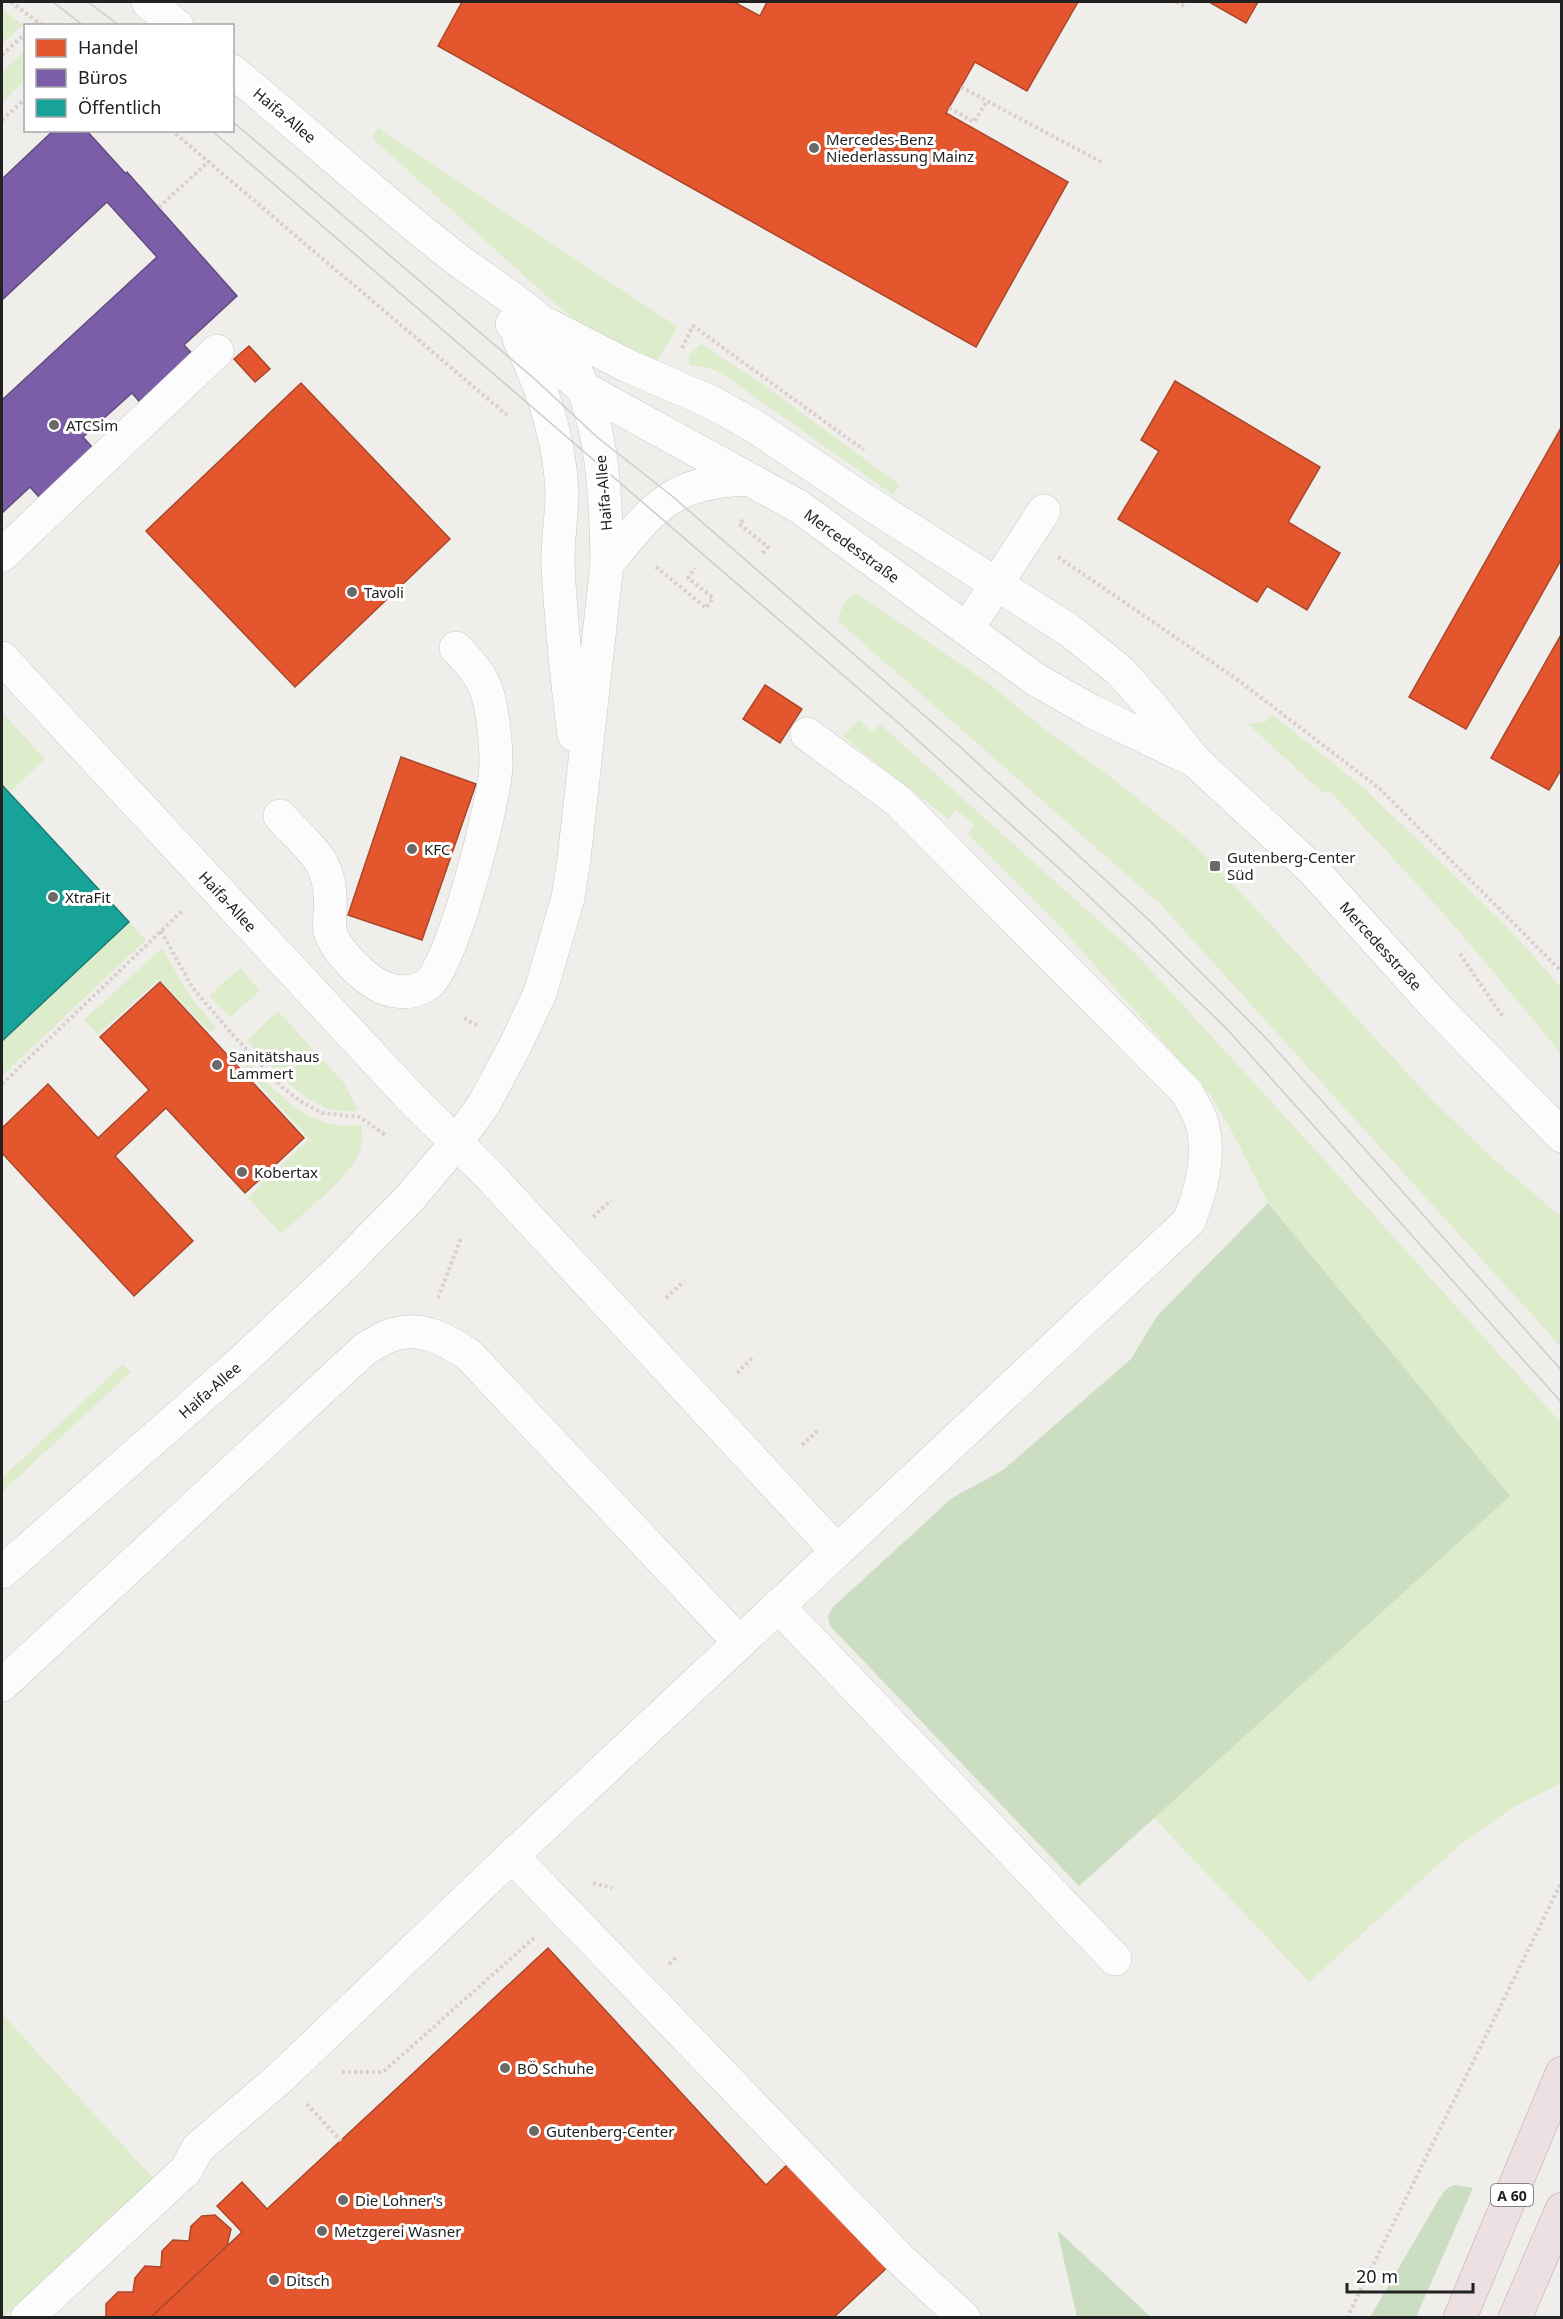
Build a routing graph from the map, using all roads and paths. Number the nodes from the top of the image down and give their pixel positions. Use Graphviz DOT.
graph roads {
  1 [pos="10,2"];
  2 [pos="148,2"];
  3 [pos="1176,2"];
  4 [pos="1184,6"];
  5 [pos="38,21"];
  6 [pos="35,24"];
  7 [pos="41,24"];
  8 [pos="175,24"];
  9 [pos="24,35"];
  10 [pos="2,55"];
  11 [pos="234,73"];
  12 [pos="961,87"];
  13 [pos="24,100"];
  14 [pos="987,101"];
  15 [pos="949,108"];
  16 [pos="2,120"];
  17 [pos="173,132"];
  18 [pos="208,162"];
  19 [pos="1101,162"];
  20 [pos="159,207"];
  21 [pos="528,323"];
  22 [pos="217,351"];
  23 [pos="583,388"];
  24 [pos="711,402"];
  25 [pos="627,414"];
  26 [pos="509,418"];
  27 [pos="597,436"];
  28 [pos="748,479"];
  29 [pos="562,493"];
  30 [pos="1036,523"];
  31 [pos="739,524"];
  32 [pos="2,555"];
  33 [pos="761,555"];
  34 [pos="607,564"];
  35 [pos="656,567"];
  36 [pos="696,568"];
  37 [pos="997,584"];
  38 [pos="967,629"];
  39 [pos="456,648"];
  40 [pos="2,658"];
  41 [pos="807,734"];
  42 [pos="1195,761"];
  43 [pos="582,794"];
  44 [pos="280,816"];
  45 [pos="211,883"];
  46 [pos="161,931"];
  47 [pos="1562,972"];
  48 [pos="2,1084"];
  49 [pos="385,1135"];
  50 [pos="1562,1136"];
  51 [pos="456,1143"];
  52 [pos="611,1200"];
  53 [pos="593,1217"];
  54 [pos="461,1238"];
  55 [pos="684,1281"];
  56 [pos="666,1298"];
  57 [pos="425,1332"];
  58 [pos="753,1357"];
  59 [pos="737,1374"];
  60 [pos="818,1430"];
  61 [pos="802,1444"];
  62 [pos="837,1551"];
  63 [pos="2,1572"];
  64 [pos="778,1606"];
  65 [pos="740,1643"];
  66 [pos="2,1685"];
  67 [pos="512,1856"];
  68 [pos="1562,1881"];
  69 [pos="594,1882"];
  70 [pos="612,1888"];
  71 [pos="538,1934"];
  72 [pos="1115,1959"];
  73 [pos="338,2072"];
  74 [pos="1562,2073"];
  75 [pos="304,2102"];
  76 [pos="341,2140"];
  77 [pos="1562,2209"];
  78 [pos="27,2318"];
  79 [pos="964,2318"];
  80 [pos="1347,2318"];
  81 [pos="1460,2318"];
  82 [pos="1515,2318"];
  1 -- 5 [label="path"];
  2 -- 8 [label="street"];
  3 -- 4 [label="path"];
  5 -- 6 [label="path"];
  5 -- 7 [label="path"];
  9 -- 10 [label="path"];
  11 -- 21 [label="street, Haifa-Allee"];
  12 -- 14 [label="path"];
  13 -- 16 [label="path"];
  14 -- 15 [label="path"];
  14 -- 19 [label="path"];
  17 -- 18 [label="path"];
  18 -- 20 [label="path"];
  18 -- 26 [label="path"];
  21 -- 23 [label="street, Mercedesstraße"];
  21 -- 24 [label="street, Mercedesstraße"];
  21 -- 29 [label="street, Haifa-Allee"];
  22 -- 32 [label="street"];
  23 -- 25 [label="street, Mercedesstraße"];
  23 -- 27 [label="street, Haifa-Allee"];
  24 -- 25 [label="street"];
  24 -- 37 [label="street, Mercedesstraße"];
  25 -- 27 [label="street"];
  25 -- 28 [label="street, Mercedesstraße"];
  27 -- 29 [label="street"];
  27 -- 34 [label="street, Haifa-Allee"];
  28 -- 34 [label="street"];
  28 -- 38 [label="street, Mercedesstraße"];
  29 -- 43 [label="street, Haifa-Allee"];
  30 -- 37 [label="street"];
  30 -- 47 [label="path"];
  31 -- 33 [label="path"];
  34 -- 43 [label="street, Haifa-Allee"];
  35 -- 36 [label="path"];
  37 -- 38 [label="street"];
  37 -- 42 [label="street, Mercedesstraße"];
  38 -- 42 [label="street, Mercedesstraße"];
  39 -- 44 [label="street"];
  40 -- 45 [label="street, Haifa-Allee"];
  41 -- 62 [label="street"];
  42 -- 50 [label="street, Mercedesstraße"];
  43 -- 51 [label="street, Haifa-Allee"];
  45 -- 46 [label="path"];
  45 -- 51 [label="street, Haifa-Allee"];
  46 -- 48 [label="path"];
  46 -- 49 [label="path"];
  51 -- 62 [label="street"];
  51 -- 63 [label="street, Haifa-Allee"];
  52 -- 53 [label="path"];
  54 -- 57 [label="path"];
  55 -- 56 [label="path"];
  57 -- 65 [label="street"];
  57 -- 66 [label="street"];
  58 -- 59 [label="path"];
  60 -- 61 [label="path"];
  62 -- 64 [label="street"];
  64 -- 65 [label="street"];
  64 -- 72 [label="street"];
  65 -- 67 [label="street"];
  67 -- 78 [label="street"];
  67 -- 79 [label="street"];
  68 -- 80 [label="path"];
  69 -- 70 [label="path"];
  71 -- 73 [label="path"];
  74 -- 81 [label="highway, A 60"];
  75 -- 76 [label="path"];
  77 -- 82 [label="highway"];
}
